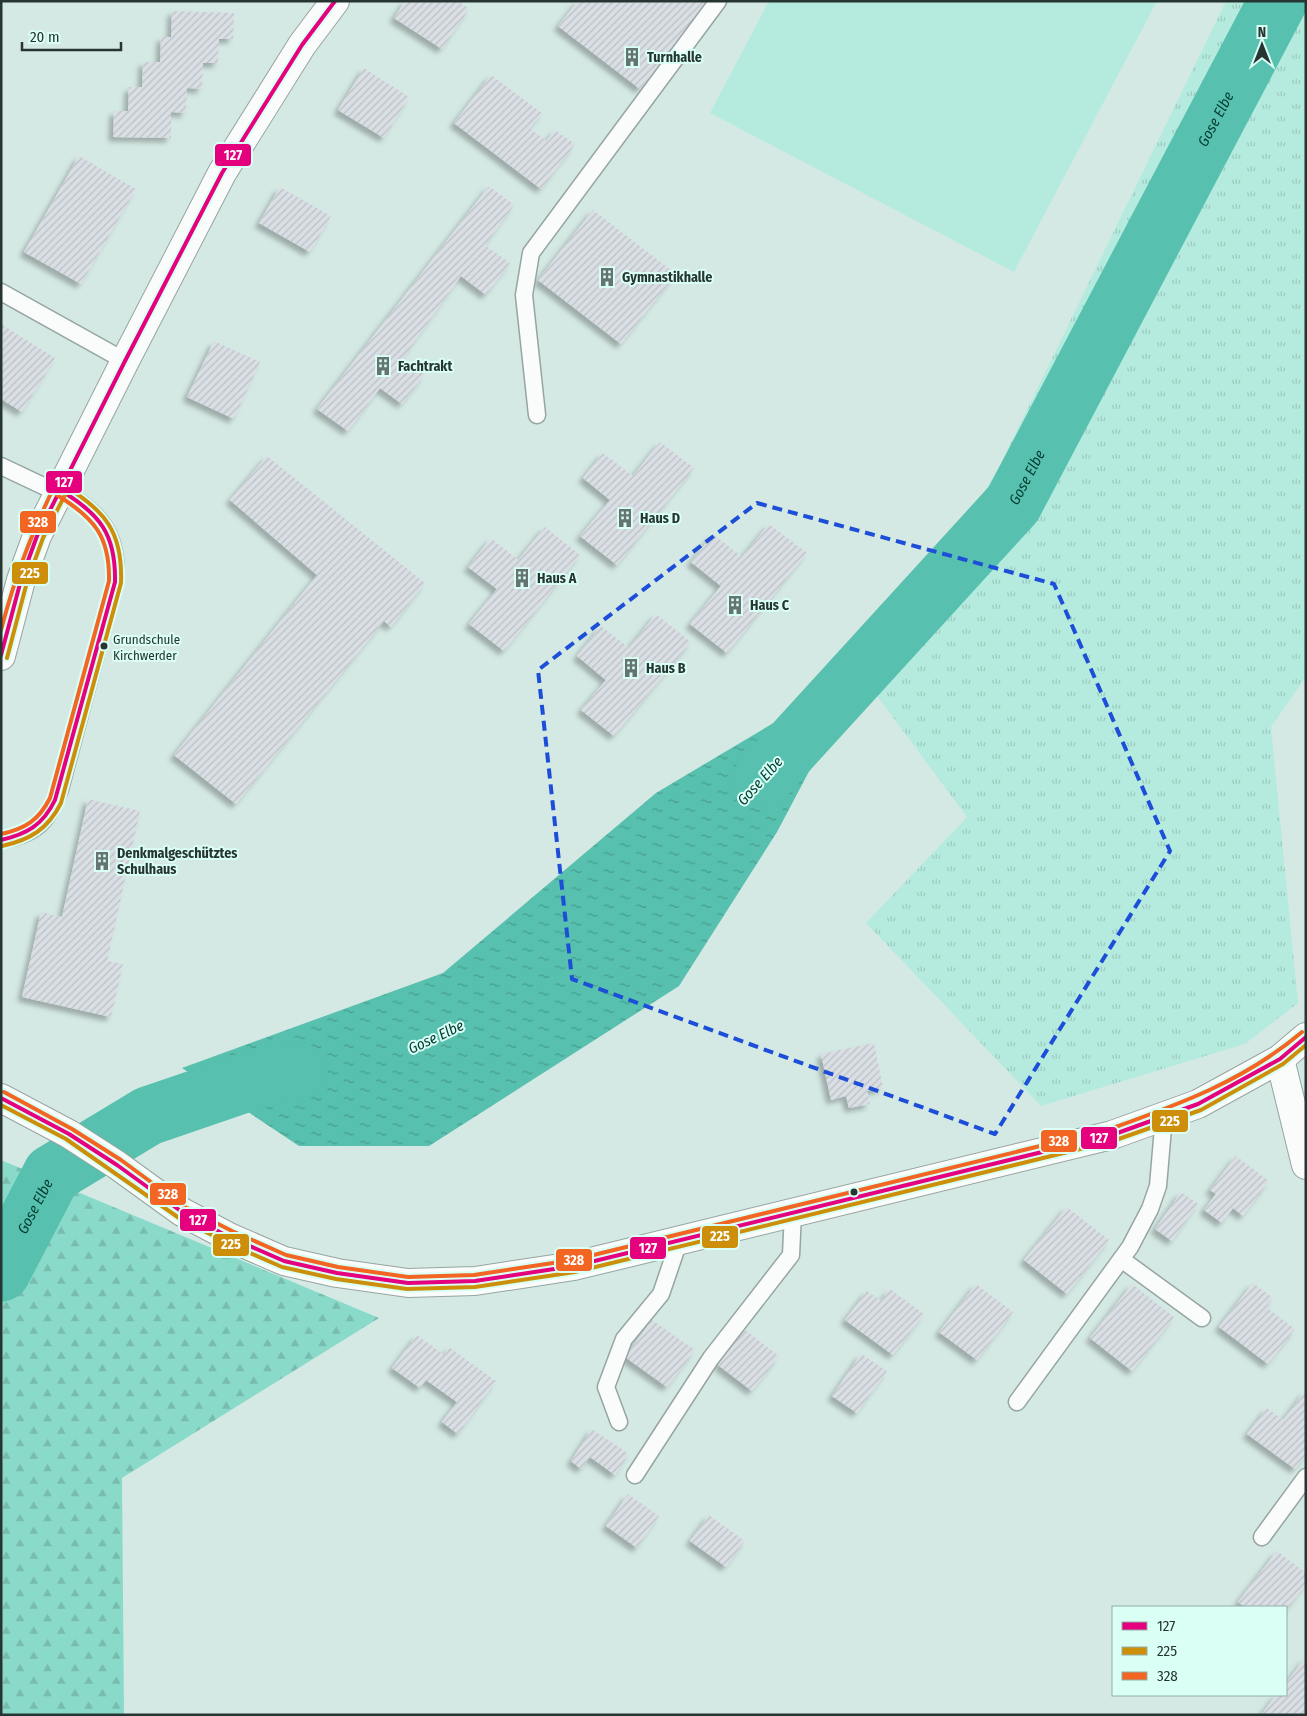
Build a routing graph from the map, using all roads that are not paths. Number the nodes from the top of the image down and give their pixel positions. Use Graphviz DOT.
graph roads {
  1 [pos="335,1"];
  2 [pos="718,1"];
  3 [pos="1,292"];
  4 [pos="125,361"];
  5 [pos="537,414"];
  6 [pos="1,466"];
  7 [pos="59,492"];
  8 [pos="1,656"];
  9 [pos="1,840"];
  10 [pos="1306,1037"];
  11 [pos="1280,1059"];
  12 [pos="1,1098"];
  13 [pos="1164,1116"];
  14 [pos="1306,1164"];
  15 [pos="793,1213"];
  16 [pos="679,1241"];
  17 [pos="1121,1259"];
  18 [pos="1202,1318"];
  19 [pos="1017,1402"];
  20 [pos="619,1422"];
  21 [pos="635,1475"];
  22 [pos="1306,1478"];
  23 [pos="1262,1537"];
  1 -- 4 [label="main road"];
  2 -- 5 [label="lane"];
  3 -- 4 [label="lane"];
  4 -- 7 [label="main road"];
  6 -- 7 [label="lane"];
  7 -- 8 [label="main road"];
  7 -- 9 [label="lane"];
  10 -- 11 [label="main road"];
  11 -- 13 [label="main road"];
  11 -- 14 [label="main road"];
  12 -- 16 [label="main road"];
  13 -- 15 [label="main road"];
  13 -- 17 [label="lane"];
  15 -- 16 [label="main road"];
  15 -- 21 [label="lane"];
  16 -- 20 [label="lane"];
  17 -- 18 [label="lane"];
  17 -- 19 [label="lane"];
  22 -- 23 [label="lane"];
}
